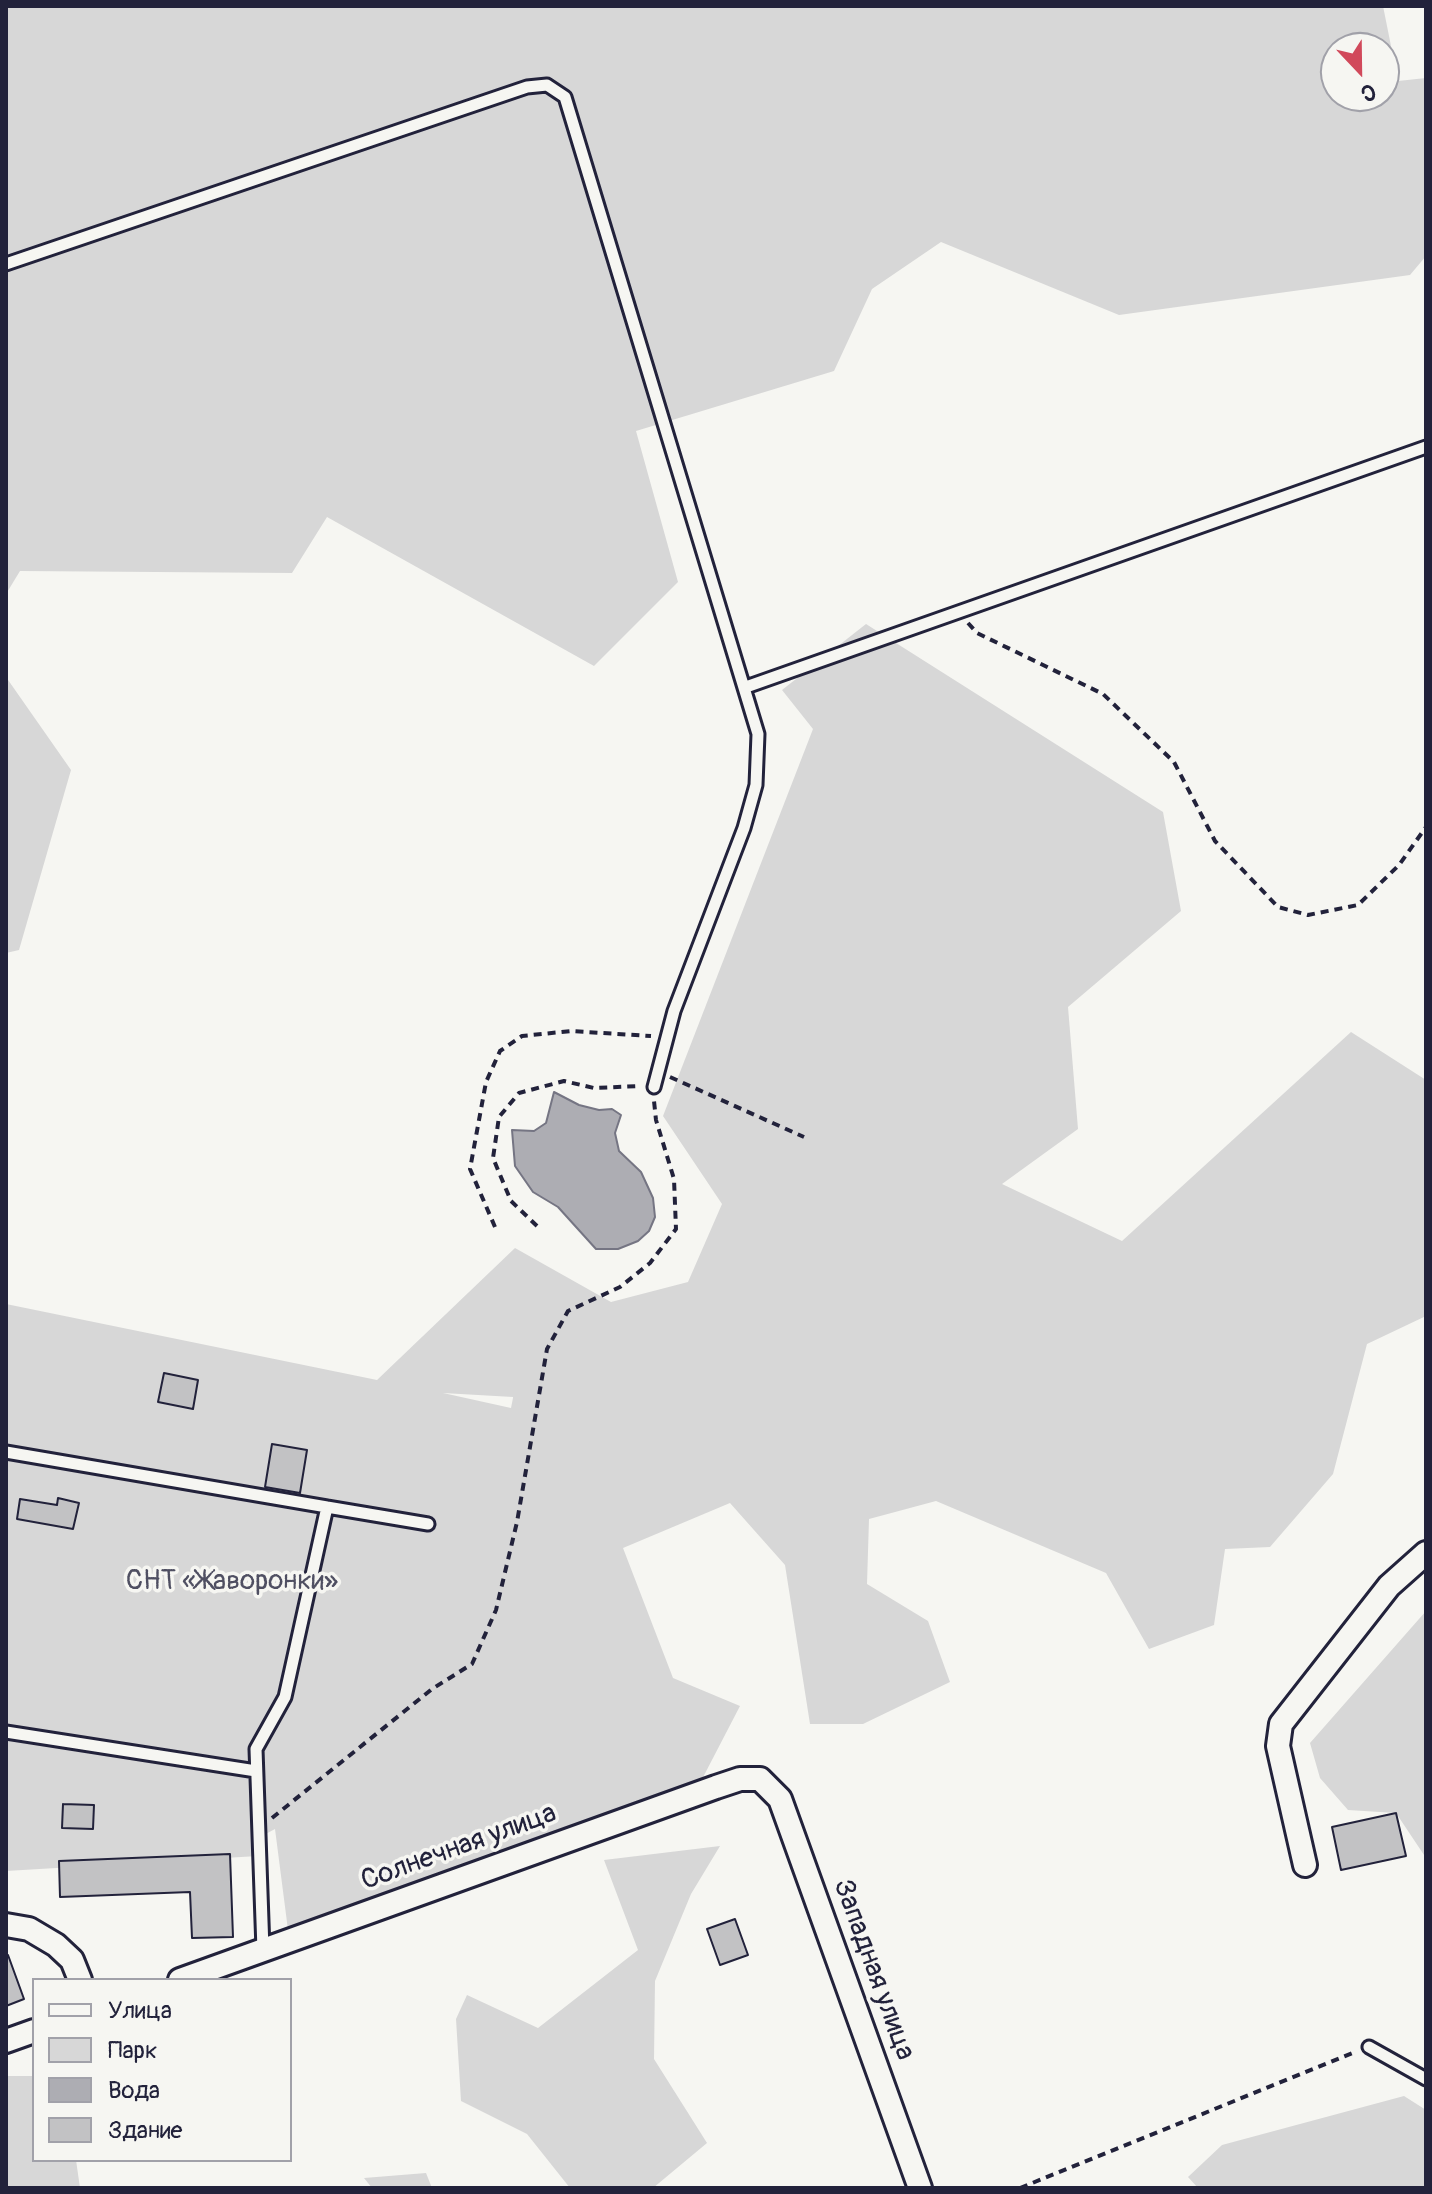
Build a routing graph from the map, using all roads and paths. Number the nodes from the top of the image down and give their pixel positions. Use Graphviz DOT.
graph roads {
  1 [pos="6,264"];
  2 [pos="1426,447"];
  3 [pos="960,613"];
  4 [pos="746,687"];
  5 [pos="1426,827"];
  6 [pos="665,1037"];
  7 [pos="657,1071"];
  8 [pos="654,1087"];
  9 [pos="804,1137"];
  10 [pos="537,1226"];
  11 [pos="495,1227"];
  12 [pos="6,1452"];
  13 [pos="327,1507"];
  14 [pos="428,1524"];
  15 [pos="1426,1553"];
  16 [pos="6,1732"];
  17 [pos="256,1771"];
  18 [pos="760,1779"];
  19 [pos="257,1831"];
  20 [pos="1305,1865"];
  21 [pos="6,1925"];
  22 [pos="263,1950"];
  23 [pos="79,1978"];
  24 [pos="186,1978"];
  25 [pos="32,2032"];
  26 [pos="6,2041"];
  27 [pos="1369,2047"];
  28 [pos="1426,2079"];
  29 [pos="920,2188"];
  30 [pos="1020,2188"];
  1 -- 4 [label="lane"];
  2 -- 3 [label="lane"];
  3 -- 4 [label="lane"];
  3 -- 5 [label="path"];
  4 -- 6 [label="lane"];
  6 -- 7 [label="lane"];
  6 -- 11 [label="path"];
  7 -- 8 [label="lane"];
  7 -- 9 [label="path"];
  8 -- 10 [label="path"];
  8 -- 19 [label="path"];
  12 -- 13 [label="lane"];
  13 -- 14 [label="lane"];
  13 -- 17 [label="lane"];
  15 -- 20 [label="street"];
  16 -- 17 [label="lane"];
  17 -- 19 [label="lane"];
  18 -- 22 [label="street, Солнечная улица"];
  18 -- 29 [label="street, Западная улица"];
  19 -- 22 [label="lane"];
  21 -- 23 [label="street"];
  22 -- 24 [label="street, Солнечная улица"];
  25 -- 26 [label="street"];
  27 -- 28 [label="lane"];
  27 -- 30 [label="path"];
}
